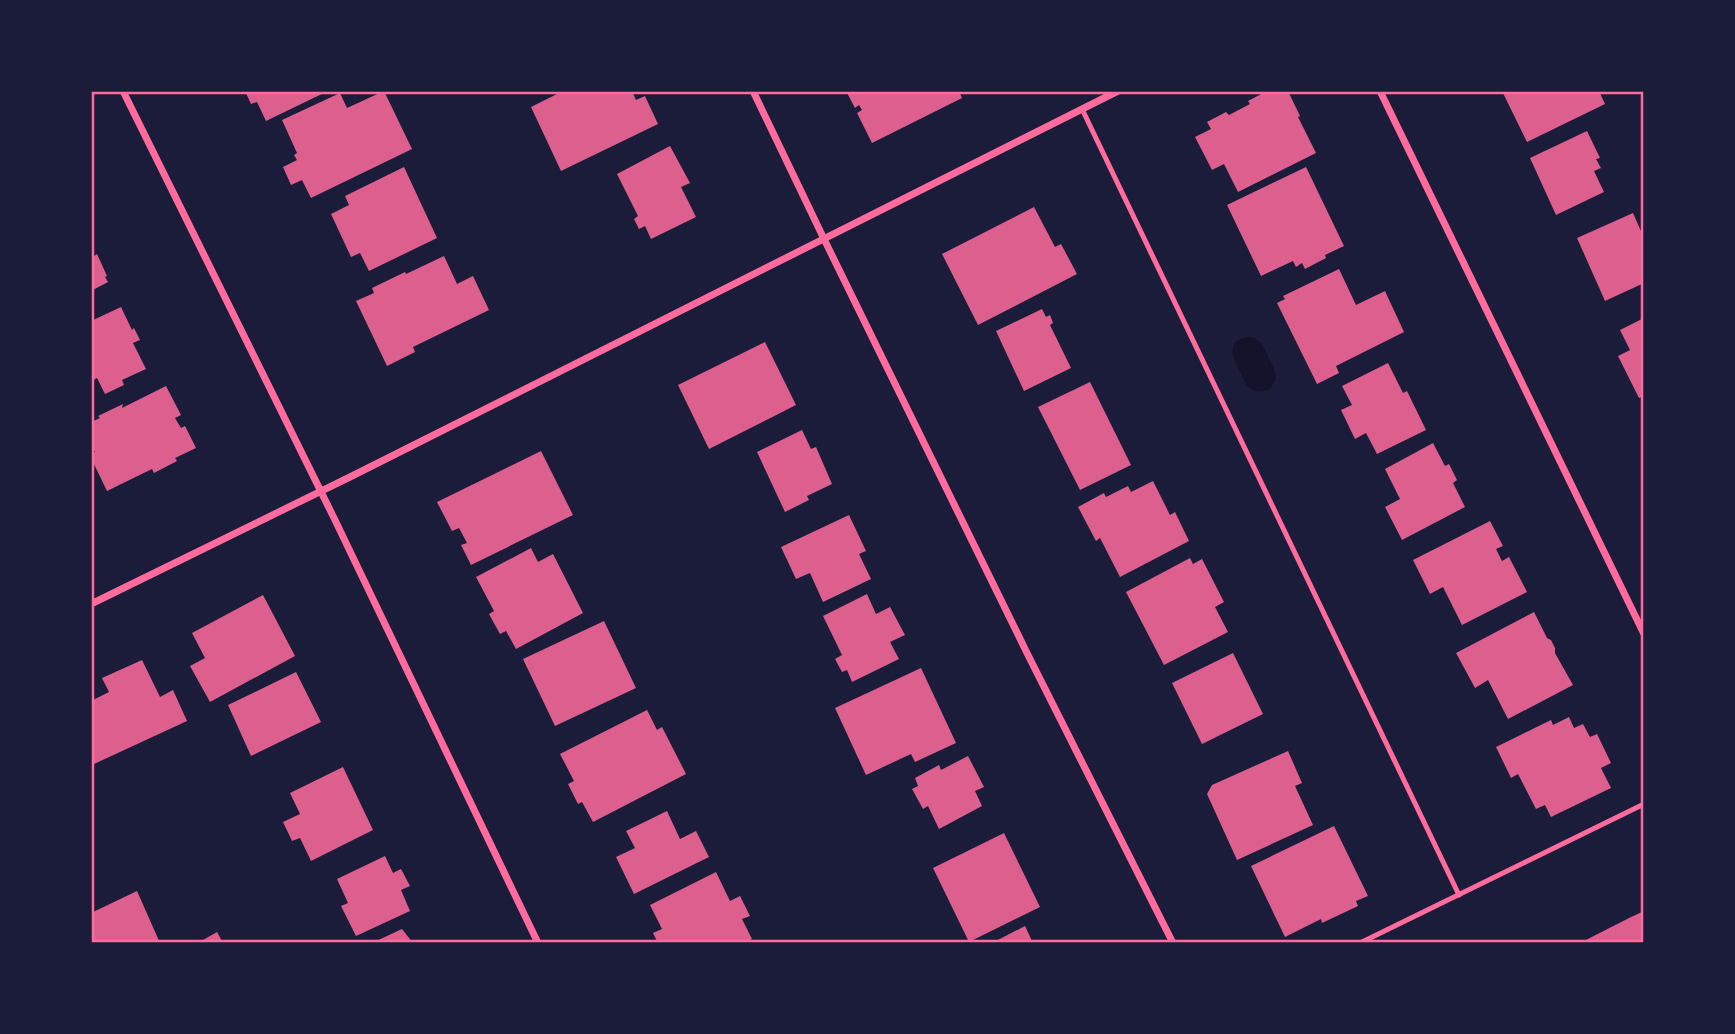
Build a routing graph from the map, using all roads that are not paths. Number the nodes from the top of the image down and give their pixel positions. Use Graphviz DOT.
graph roads {
  1 [pos="123,91"];
  2 [pos="753,91"];
  3 [pos="1118,91"];
  4 [pos="1380,91"];
  5 [pos="1082,109"];
  6 [pos="824,239"];
  7 [pos="321,491"];
  8 [pos="91,604"];
  9 [pos="1644,634"];
  10 [pos="1644,804"];
  11 [pos="1459,895"];
  12 [pos="538,943"];
  13 [pos="1173,943"];
  14 [pos="1360,943"];
  1 -- 7 [label="street"];
  2 -- 6 [label="street"];
  3 -- 5 [label="street"];
  4 -- 9 [label="street"];
  5 -- 6 [label="street"];
  5 -- 11 [label="lane"];
  6 -- 7 [label="street"];
  6 -- 13 [label="street"];
  7 -- 8 [label="street"];
  7 -- 12 [label="street"];
  10 -- 11 [label="lane"];
  11 -- 14 [label="lane"];
}
